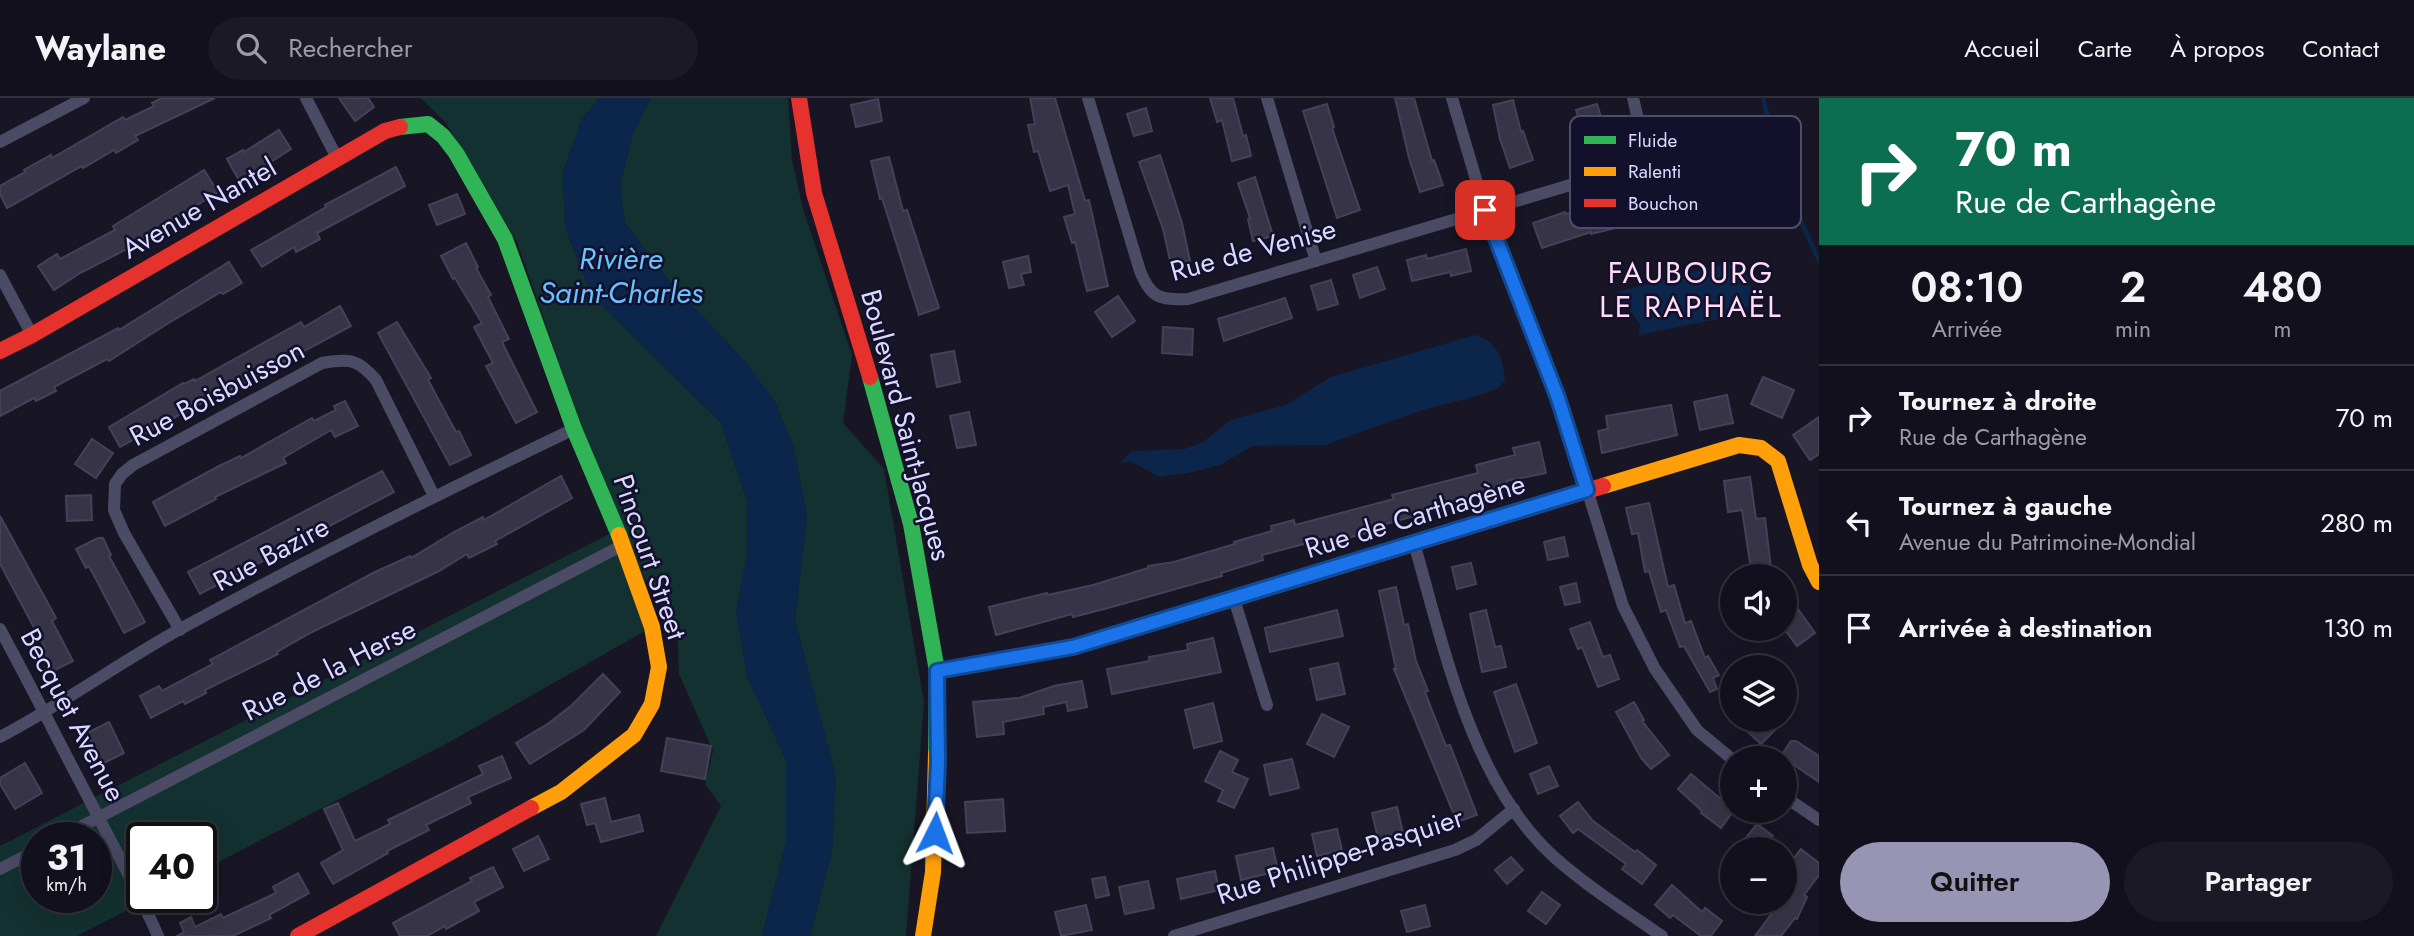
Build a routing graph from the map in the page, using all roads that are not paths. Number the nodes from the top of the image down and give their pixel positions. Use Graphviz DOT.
graph roads {
  1 [pos="84,98"];
  2 [pos="306,98"];
  3 [pos="799,98"];
  4 [pos="1088,98"];
  5 [pos="1268,98"];
  6 [pos="1452,98"];
  7 [pos="1633,98"];
  8 [pos="1637,116"];
  9 [pos="428,124"];
  10 [pos="0,142"];
  11 [pos="337,158"];
  12 [pos="1570,185"];
  13 [pos="1485,210"];
  14 [pos="1316,261"];
  15 [pos="0,275"];
  16 [pos="32,335"];
  17 [pos="0,351"];
  18 [pos="574,429"];
  19 [pos="1587,490"];
  20 [pos="434,496"];
  21 [pos="1414,543"];
  22 [pos="623,545"];
  23 [pos="1819,582"];
  24 [pos="1234,599"];
  25 [pos="0,629"];
  26 [pos="180,630"];
  27 [pos="937,671"];
  28 [pos="1267,705"];
  29 [pos="46,713"];
  30 [pos="0,737"];
  31 [pos="1720,749"];
  32 [pos="1797,805"];
  33 [pos="1514,809"];
  34 [pos="99,818"];
  35 [pos="1819,820"];
  36 [pos="91,822"];
  37 [pos="21,858"];
  38 [pos="0,869"];
  39 [pos="158,936"];
  40 [pos="299,936"];
  41 [pos="923,936"];
  42 [pos="1174,936"];
  43 [pos="1662,936"];
  1 -- 10 [label="street"];
  2 -- 11 [label="street"];
  3 -- 27 [label="street, Boulevard Saint-Jacques"];
  4 -- 14 [label="street, Rue de Venise"];
  5 -- 14 [label="street"];
  6 -- 13 [label="street"];
  7 -- 8 [label="street, Rue de Venise"];
  9 -- 11 [label="street, Avenue Nantel"];
  9 -- 18 [label="street, Pincourt Street"];
  11 -- 16 [label="street, Avenue Nantel"];
  12 -- 13 [label="street, Rue de Venise"];
  13 -- 14 [label="street, Rue de Venise"];
  13 -- 19 [label="street"];
  15 -- 16 [label="street"];
  16 -- 17 [label="street, Avenue Nantel"];
  18 -- 20 [label="street, Rue Bazire"];
  18 -- 22 [label="street, Pincourt Street"];
  19 -- 21 [label="street, Rue de Carthagène"];
  19 -- 23 [label="street, Rue de Carthagène"];
  19 -- 31 [label="street"];
  20 -- 26 [label="street, Rue Bazire"];
  20 -- 26 [label="street, Rue Boisbuisson"];
  21 -- 24 [label="street, Rue de Carthagène"];
  21 -- 33 [label="street"];
  22 -- 34 [label="street, Rue de la Herse"];
  22 -- 40 [label="street, Pincourt Street"];
  24 -- 27 [label="street, Rue de Carthagène"];
  24 -- 28 [label="street"];
  25 -- 29 [label="street, Becquet Avenue"];
  26 -- 29 [label="street, Rue Bazire"];
  27 -- 41 [label="street, Boulevard Saint-Jacques"];
  29 -- 30 [label="street, Rue Bazire"];
  29 -- 34 [label="street, Becquet Avenue"];
  32 -- 35 [label="street"];
  33 -- 42 [label="street, Rue Philippe-Pasquier"];
  33 -- 43 [label="street"];
  34 -- 36 [label="street, Rue de la Herse"];
  34 -- 39 [label="street, Becquet Avenue"];
  37 -- 38 [label="street"];
}
